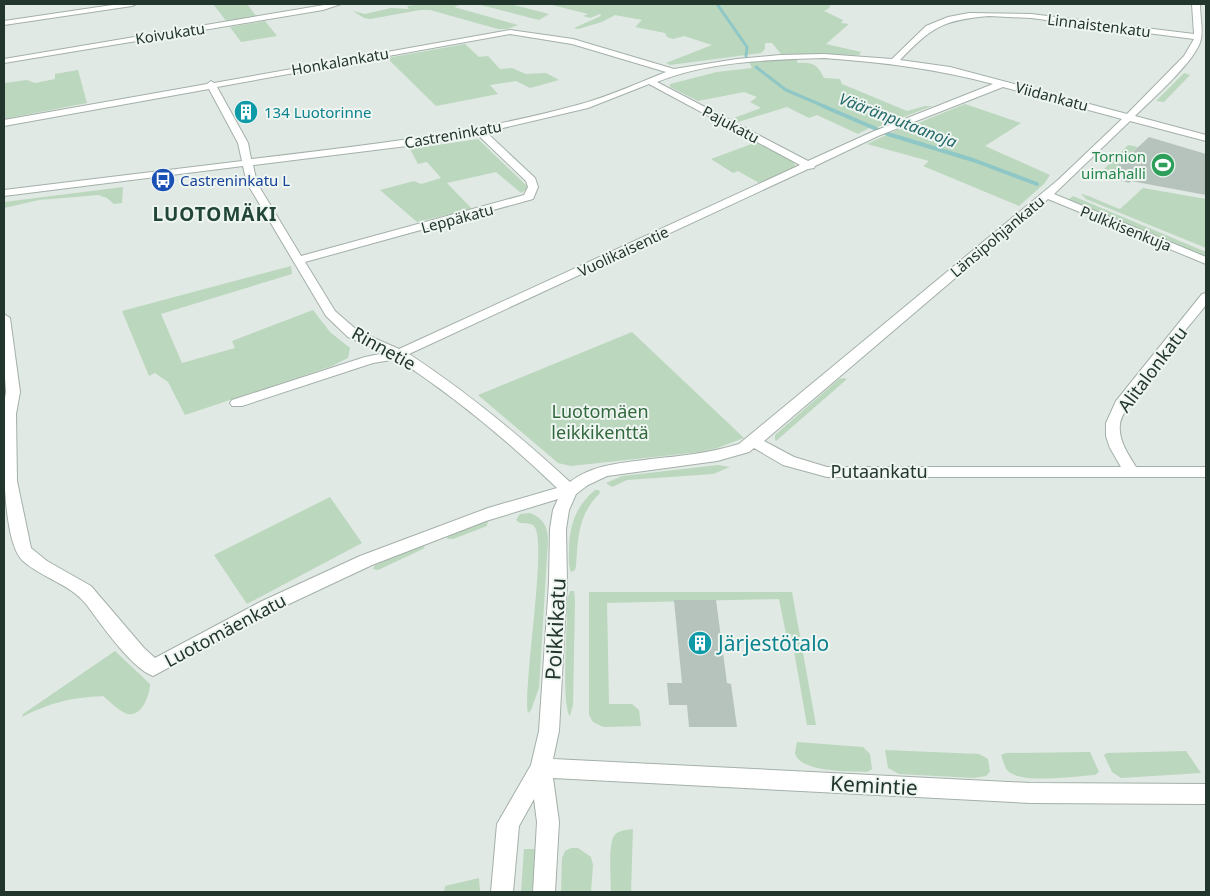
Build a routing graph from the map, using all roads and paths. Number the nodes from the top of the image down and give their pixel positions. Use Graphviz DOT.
graph roads {
  1 [pos="73,4"];
  2 [pos="132,4"];
  3 [pos="337,4"];
  4 [pos="1196,4"];
  5 [pos="78,12"];
  6 [pos="4,23"];
  7 [pos="1198,37"];
  8 [pos="4,61"];
  9 [pos="895,61"];
  10 [pos="674,72"];
  11 [pos="651,82"];
  12 [pos="1004,83"];
  13 [pos="212,84"];
  14 [pos="1129,117"];
  15 [pos="4,123"];
  16 [pos="479,131"];
  17 [pos="1206,138"];
  18 [pos="246,162"];
  19 [pos="810,166"];
  20 [pos="4,193"];
  21 [pos="1046,194"];
  22 [pos="298,260"];
  23 [pos="1206,261"];
  24 [pos="1206,297"];
  25 [pos="4,318"];
  26 [pos="399,354"];
  27 [pos="237,403"];
  28 [pos="754,441"];
  29 [pos="1132,472"];
  30 [pos="1206,472"];
  31 [pos="6,481"];
  32 [pos="570,491"];
  33 [pos="541,768"];
  34 [pos="1206,794"];
  35 [pos="502,892"];
  36 [pos="544,892"];
  1 -- 5 [label="street"];
  2 -- 5 [label="street"];
  3 -- 8 [label="street, Koivukatu"];
  4 -- 7 [label="street"];
  5 -- 6 [label="street"];
  7 -- 9 [label="street, Linnaistenkatu"];
  7 -- 14 [label="street, Länsipohjankatu"];
  9 -- 10 [label="street, Castreninkatu"];
  9 -- 12 [label="street, Viidankatu"];
  10 -- 11 [label="street, Castreninkatu"];
  10 -- 13 [label="street, Honkalankatu"];
  11 -- 16 [label="street, Castreninkatu"];
  11 -- 19 [label="street, Pajukatu"];
  12 -- 14 [label="street, Viidankatu"];
  12 -- 19 [label="street, Vuolikaisentie"];
  13 -- 15 [label="street, Honkalankatu"];
  13 -- 18 [label="street, Rinnetie"];
  14 -- 17 [label="street, Viidankatu"];
  14 -- 21 [label="street, Länsipohjankatu"];
  16 -- 18 [label="street, Castreninkatu"];
  16 -- 22 [label="street, Leppäkatu"];
  18 -- 20 [label="street, Castreninkatu"];
  18 -- 22 [label="street, Rinnetie"];
  19 -- 26 [label="street, Vuolikaisentie"];
  21 -- 23 [label="street, Pulkkisenkuja"];
  21 -- 28 [label="street, Länsipohjankatu"];
  22 -- 26 [label="street, Rinnetie"];
  24 -- 29 [label="street, Alitalonkatu"];
  25 -- 31 [label="street, Luotomäenkatu"];
  26 -- 27 [label="street, Vuolikaisentie"];
  26 -- 32 [label="street, Rinnetie"];
  28 -- 29 [label="street, Putaankatu"];
  28 -- 32 [label="street"];
  29 -- 30 [label="street, Putaankatu"];
  31 -- 32 [label="street, Luotomäenkatu"];
  32 -- 33 [label="street, Poikkikatu"];
  33 -- 34 [label="street, Kemintie"];
  33 -- 35 [label="street, Poikkikatu"];
  33 -- 36 [label="street, Poikkikatu"];
}
